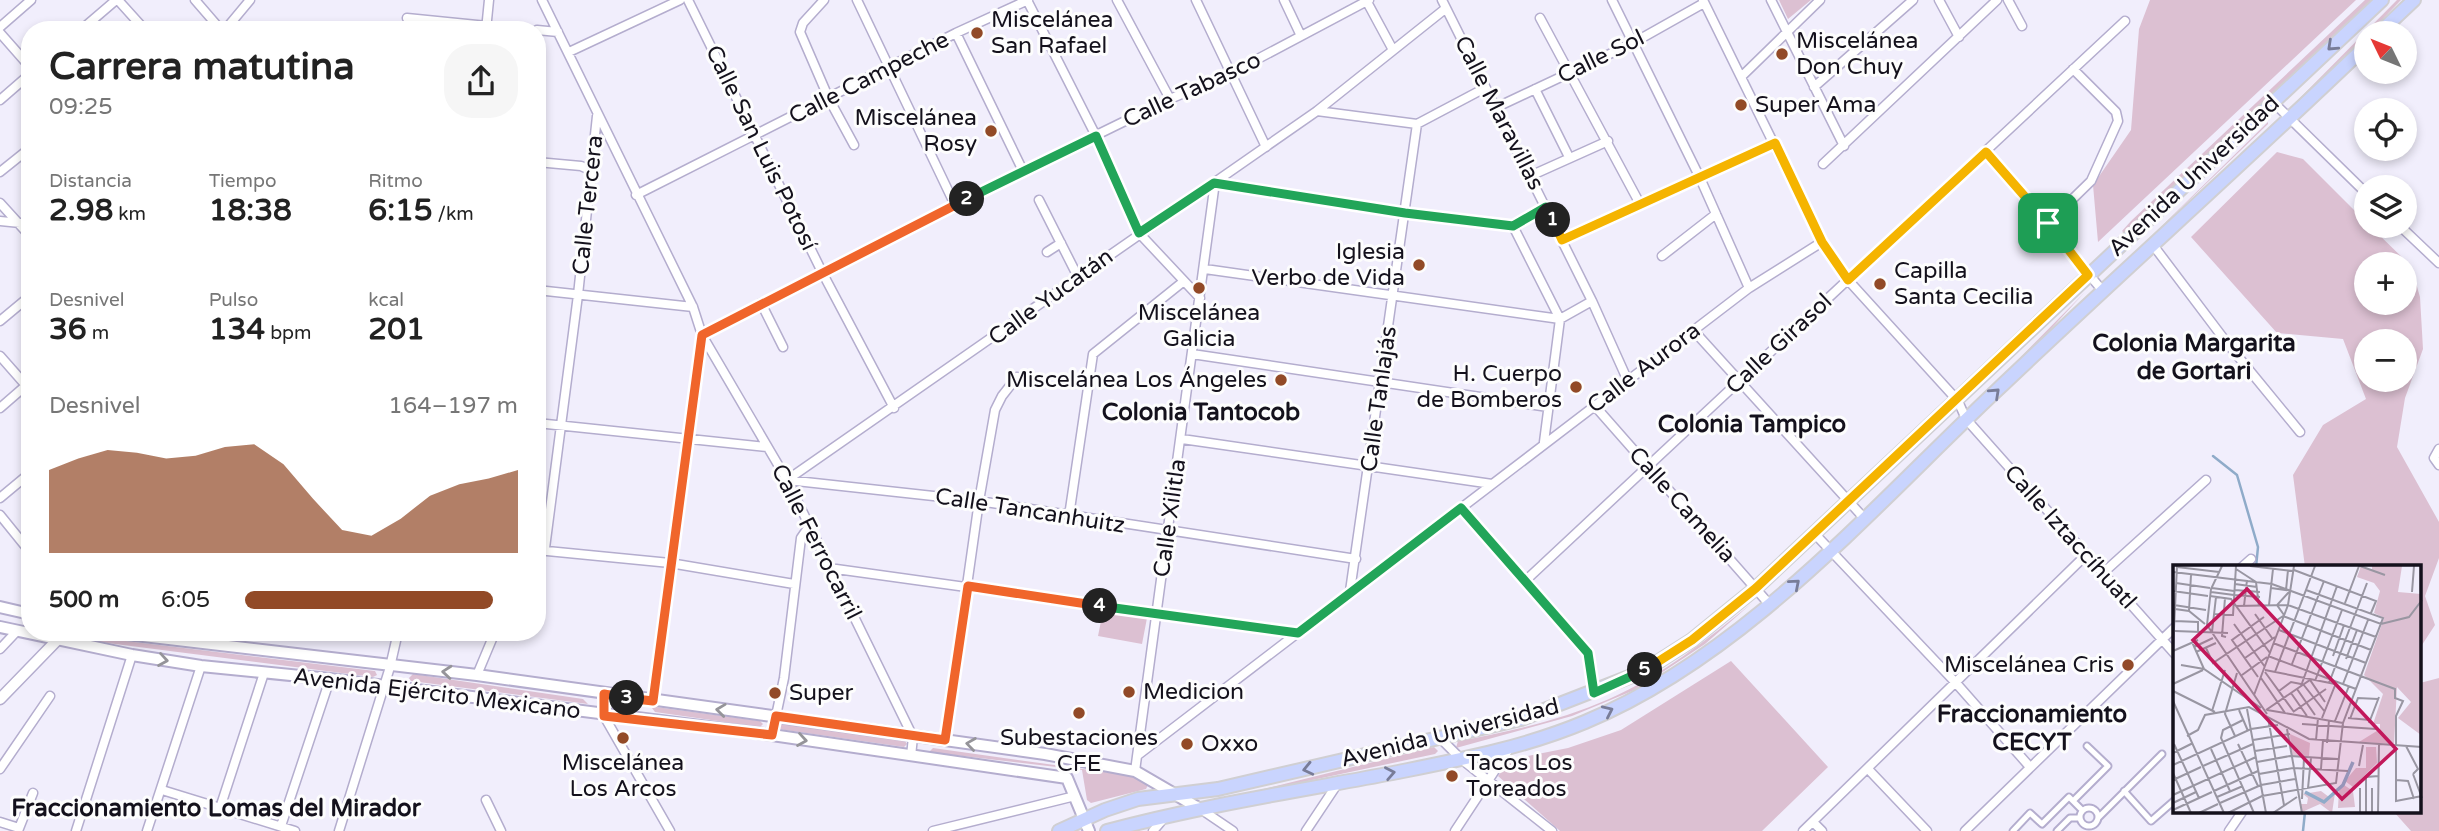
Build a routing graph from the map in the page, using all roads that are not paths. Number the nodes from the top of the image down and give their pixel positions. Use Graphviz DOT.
graph roads {
  1 [pos="30,0"];
  2 [pos="117,0"];
  3 [pos="195,0"];
  4 [pos="250,0"];
  5 [pos="489,0"];
  6 [pos="542,0"];
  7 [pos="680,0"];
  8 [pos="688,0"];
  9 [pos="824,0"];
  10 [pos="857,0"];
  11 [pos="1027,0"];
  12 [pos="1117,0"];
  13 [pos="1196,0"];
  14 [pos="1284,0"];
  15 [pos="1367,0"];
  16 [pos="1612,0"];
  17 [pos="1771,0"];
  18 [pos="1820,0"];
  19 [pos="1913,0"];
  20 [pos="1939,0"];
  21 [pos="1997,0"];
  22 [pos="2008,0"];
  23 [pos="2382,0"];
  24 [pos="2414,0"];
  25 [pos="1703,1"];
  26 [pos="1443,4"];
  27 [pos="407,18"];
  28 [pos="1539,18"];
  29 [pos="92,21"];
  30 [pos="137,21"];
  31 [pos="215,21"];
  32 [pos="231,21"];
  33 [pos="429,21"];
  34 [pos="487,21"];
  35 [pos="2125,21"];
  36 [pos="2392,21"];
  37 [pos="2022,26"];
  38 [pos="0,27"];
  39 [pos="546,31"];
  40 [pos="558,32"];
  41 [pos="1786,32"];
  42 [pos="0,33"];
  43 [pos="956,33"];
  44 [pos="1301,36"];
  45 [pos="1959,37"];
  46 [pos="1633,43"];
  47 [pos="1393,50"];
  48 [pos="569,52"];
  49 [pos="21,57"];
  50 [pos="2354,58"];
  51 [pos="889,68"];
  52 [pos="2073,69"];
  53 [pos="1233,72"];
  54 [pos="1572,72"];
  55 [pos="1741,77"];
  56 [pos="21,82"];
  57 [pos="1814,87"];
  58 [pos="1485,88"];
  59 [pos="1535,89"];
  60 [pos="829,99"];
  61 [pos="1170,99"];
  62 [pos="0,100"];
  63 [pos="2273,102"];
  64 [pos="1495,108"];
  65 [pos="1317,111"];
  66 [pos="597,116"];
  67 [pos="2290,119"];
  68 [pos="1417,124"];
  69 [pos="1096,136"];
  70 [pos="756,137"];
  71 [pos="1608,141"];
  72 [pos="1775,143"];
  73 [pos="854,145"];
  74 [pos="1844,146"];
  75 [pos="1266,147"];
  76 [pos="1986,152"];
  77 [pos="21,155"];
  78 [pos="1569,157"];
  79 [pos="546,163"];
  80 [pos="1823,164"];
  81 [pos="592,171"];
  82 [pos="1023,171"];
  83 [pos="0,172"];
  84 [pos="1530,176"];
  85 [pos="1700,178"];
  86 [pos="2354,181"];
  87 [pos="1214,183"];
  88 [pos="636,195"];
  89 [pos="1039,200"];
  90 [pos="0,203"];
  91 [pos="1640,204"];
  92 [pos="955,205"];
  93 [pos="1546,207"];
  94 [pos="1405,213"];
  95 [pos="1716,214"];
  96 [pos="0,221"];
  97 [pos="21,221"];
  98 [pos="2048,223"];
  99 [pos="21,224"];
  100 [pos="1513,226"];
  101 [pos="1139,233"];
  102 [pos="2413,238"];
  103 [pos="1562,240"];
  104 [pos="1822,242"];
  105 [pos="1061,243"];
  106 [pos="2153,245"];
  107 [pos="1046,253"];
  108 [pos="1662,256"];
  109 [pos="2439,263"];
  110 [pos="1205,269"];
  111 [pos="822,272"];
  112 [pos="2088,275"];
  113 [pos="1078,277"];
  114 [pos="1848,280"];
  115 [pos="1184,281"];
  116 [pos="1749,288"];
  117 [pos="2102,290"];
  118 [pos="546,291"];
  119 [pos="1394,294"];
  120 [pos="578,295"];
  121 [pos="1200,299"];
  122 [pos="1592,301"];
  123 [pos="761,303"];
  124 [pos="21,304"];
  125 [pos="692,307"];
  126 [pos="1560,319"];
  127 [pos="0,321"];
  128 [pos="1694,331"];
  129 [pos="702,335"];
  130 [pos="783,347"];
  131 [pos="1192,354"];
  132 [pos="0,356"];
  133 [pos="1017,377"];
  134 [pos="21,378"];
  135 [pos="1627,379"];
  136 [pos="1741,380"];
  137 [pos="1382,382"];
  138 [pos="21,392"];
  139 [pos="1958,401"];
  140 [pos="1594,405"];
  141 [pos="1548,407"];
  142 [pos="0,408"];
  143 [pos="894,408"];
  144 [pos="1966,419"];
  145 [pos="546,424"];
  146 [pos="559,426"];
  147 [pos="2300,432"];
  148 [pos="1182,439"];
  149 [pos="687,441"];
  150 [pos="1545,442"];
  151 [pos="767,447"];
  152 [pos="2439,449"];
  153 [pos="1370,464"];
  154 [pos="2439,465"];
  155 [pos="1647,467"];
  156 [pos="21,480"];
  157 [pos="787,480"];
  158 [pos="2206,481"];
  159 [pos="1492,484"];
  160 [pos="0,498"];
  161 [pos="1848,500"];
  162 [pos="979,501"];
  163 [pos="1461,508"];
  164 [pos="0,515"];
  165 [pos="546,515"];
  166 [pos="1069,516"];
  167 [pos="1863,517"];
  168 [pos="810,525"];
  169 [pos="1167,532"];
  170 [pos="1813,532"];
  171 [pos="21,541"];
  172 [pos="546,550"];
  173 [pos="1830,550"];
  174 [pos="2086,555"];
  175 [pos="1356,559"];
  176 [pos="2251,559"];
  177 [pos="670,563"];
  178 [pos="2244,565"];
  179 [pos="829,568"];
  180 [pos="2102,574"];
  181 [pos="1525,581"];
  182 [pos="794,584"];
  183 [pos="968,586"];
  184 [pos="1756,588"];
  185 [pos="1350,591"];
  186 [pos="1770,605"];
  187 [pos="0,607"];
  188 [pos="21,612"];
  189 [pos="1156,614"];
  190 [pos="0,627"];
  191 [pos="2173,629"];
  192 [pos="17,631"];
  193 [pos="21,631"];
  194 [pos="1298,633"];
  195 [pos="2161,639"];
  196 [pos="56,641"];
  197 [pos="80,641"];
  198 [pos="195,641"];
  199 [pos="396,641"];
  200 [pos="491,641"];
  201 [pos="0,649"];
  202 [pos="2173,652"];
  203 [pos="132,655"];
  204 [pos="201,666"];
  205 [pos="390,667"];
  206 [pos="264,673"];
  207 [pos="477,675"];
  208 [pos="330,679"];
  209 [pos="1956,683"];
  210 [pos="384,686"];
  211 [pos="1594,693"];
  212 [pos="604,694"];
  213 [pos="50,696"];
  214 [pos="0,699"];
  215 [pos="653,701"];
  216 [pos="604,716"];
  217 [pos="776,716"];
  218 [pos="772,735"];
  219 [pos="913,737"];
  220 [pos="1441,739"];
  221 [pos="945,740"];
  222 [pos="2087,746"];
  223 [pos="1509,749"];
  224 [pos="2162,754"];
  225 [pos="1138,755"];
  226 [pos="911,756"];
  227 [pos="1461,759"];
  228 [pos="2030,767"];
  229 [pos="0,769"];
  230 [pos="1868,769"];
  231 [pos="1135,771"];
  232 [pos="1488,780"];
  233 [pos="1338,783"];
  234 [pos="162,790"];
  235 [pos="2124,792"];
  236 [pos="33,793"];
  237 [pos="1176,795"];
  238 [pos="1075,796"];
  239 [pos="486,800"];
  240 [pos="2073,801"];
  241 [pos="2173,802"];
  242 [pos="220,808"];
  243 [pos="1202,810"];
  244 [pos="2082,810"];
  245 [pos="2241,814"];
  246 [pos="1167,815"];
  247 [pos="2079,817"];
  248 [pos="2099,817"];
  249 [pos="0,822"];
  250 [pos="1814,822"];
  251 [pos="1087,825"];
  252 [pos="281,826"];
  253 [pos="2089,829"];
  254 [pos="18,830"];
  255 [pos="76,831"];
  256 [pos="147,831"];
  257 [pos="295,831"];
  258 [pos="340,831"];
  259 [pos="500,831"];
  260 [pos="670,831"];
  261 [pos="933,831"];
  262 [pos="1059,831"];
  263 [pos="1107,831"];
  264 [pos="1153,831"];
  265 [pos="1233,831"];
  266 [pos="1306,831"];
  267 [pos="1455,831"];
  268 [pos="1552,831"];
  269 [pos="1803,831"];
  270 [pos="1822,831"];
  271 [pos="1927,831"];
  272 [pos="1965,831"];
  273 [pos="2013,831"];
  274 [pos="2057,831"];
  275 [pos="2229,831"];
  1 -- 38 [label="street"];
  2 -- 29 [label="street"];
  2 -- 30 [label="street"];
  3 -- 31 [label="street"];
  4 -- 32 [label="street"];
  5 -- 34 [label="street"];
  6 -- 40 [label="street"];
  7 -- 48 [label="street"];
  8 -- 70 [label="street, Calle San Luis Potosí"];
  9 -- 60 [label="street"];
  10 -- 51 [label="street"];
  11 -- 43 [label="street, Calle Campeche"];
  11 -- 69 [label="street"];
  12 -- 61 [label="street"];
  13 -- 53 [label="street"];
  14 -- 44 [label="street"];
  15 -- 44 [label="street, Calle Tabasco"];
  15 -- 47 [label="street"];
  16 -- 46 [label="street"];
  17 -- 41 [label="street"];
  18 -- 41 [label="street"];
  19 -- 57 [label="street"];
  20 -- 45 [label="street"];
  21 -- 45 [label="street"];
  22 -- 37 [label="street"];
  23 -- 63 [label="main road, Avenida Universidad, one-way"];
  24 -- 36 [label="main road"];
  25 -- 46 [label="street, Calle Sol"];
  25 -- 55 [label="street, Calle Iztaccíhuatl"];
  26 -- 47 [label="street, Calle Yucatán"];
  26 -- 58 [label="street, Calle Maravillas"];
  27 -- 33 [label="street"];
  28 -- 54 [label="street"];
  35 -- 52 [label="street, Calle Girasol"];
  39 -- 40 [label="street"];
  40 -- 48 [label="street"];
  41 -- 55 [label="street"];
  41 -- 57 [label="street"];
  42 -- 49 [label="street"];
  43 -- 51 [label="street, Calle Campeche"];
  43 -- 82 [label="street"];
  44 -- 53 [label="street, Calle Tabasco"];
  45 -- 74 [label="street"];
  46 -- 54 [label="street, Calle Sol"];
  46 -- 85 [label="street"];
  47 -- 65 [label="street, Calle Yucatán"];
  48 -- 66 [label="street"];
  50 -- 67 [label="main road, Avenida Universidad"];
  51 -- 60 [label="street, Calle Campeche"];
  51 -- 92 [label="street"];
  52 -- 76 [label="street, Calle Girasol"];
  52 -- 98 [label="street"];
  53 -- 61 [label="street, Calle Tabasco"];
  53 -- 75 [label="street"];
  54 -- 59 [label="street, Calle Sol"];
  54 -- 71 [label="street"];
  55 -- 72 [label="street, Calle Iztaccíhuatl"];
  56 -- 62 [label="street"];
  57 -- 74 [label="street"];
  58 -- 64 [label="street, Calle Maravillas"];
  58 -- 68 [label="street"];
  59 -- 64 [label="street, Calle Sol"];
  59 -- 78 [label="street"];
  60 -- 70 [label="street, Calle Campeche"];
  60 -- 73 [label="street"];
  61 -- 69 [label="street, Calle Tabasco"];
  63 -- 67 [label="street"];
  63 -- 112 [label="main road, Avenida Universidad"];
  64 -- 84 [label="street, Calle Maravillas"];
  65 -- 68 [label="street"];
  65 -- 75 [label="street, Calle Yucatán"];
  66 -- 81 [label="street, Calle Tercera"];
  66 -- 88 [label="street"];
  67 -- 86 [label="street"];
  67 -- 106 [label="main road, Avenida Universidad"];
  68 -- 94 [label="street, Calle Tanlajás"];
  69 -- 82 [label="street, Calle Tabasco"];
  69 -- 101 [label="street"];
  70 -- 88 [label="street, Calle Campeche"];
  70 -- 111 [label="street, Calle San Luis Potosí"];
  71 -- 78 [label="street"];
  71 -- 91 [label="street"];
  72 -- 85 [label="street"];
  72 -- 104 [label="street, Calle Iztaccíhuatl"];
  74 -- 80 [label="street"];
  75 -- 87 [label="street, Calle Yucatán"];
  76 -- 98 [label="street"];
  76 -- 114 [label="street, Calle Girasol"];
  77 -- 83 [label="street"];
  78 -- 84 [label="street"];
  79 -- 81 [label="street"];
  81 -- 120 [label="street, Calle Tercera"];
  82 -- 92 [label="street, Calle Tabasco"];
  84 -- 93 [label="street, Calle Maravillas"];
  85 -- 91 [label="street"];
  85 -- 95 [label="street"];
  87 -- 94 [label="street"];
  87 -- 101 [label="street, Calle Yucatán"];
  87 -- 110 [label="street, Calle Xilitla"];
  88 -- 125 [label="street"];
  89 -- 105 [label="street"];
  90 -- 97 [label="street"];
  91 -- 103 [label="street"];
  92 -- 111 [label="street, Calle Tabasco"];
  93 -- 100 [label="street"];
  93 -- 103 [label="street, Calle Maravillas"];
  94 -- 100 [label="street"];
  94 -- 119 [label="street, Calle Tanlajás"];
  95 -- 108 [label="street"];
  95 -- 116 [label="street"];
  96 -- 99 [label="street"];
  98 -- 112 [label="street"];
  100 -- 126 [label="street"];
  101 -- 113 [label="street, Calle Yucatán"];
  101 -- 115 [label="street"];
  102 -- 109 [label="street"];
  103 -- 122 [label="street, Calle Maravillas"];
  104 -- 114 [label="street, Calle Iztaccíhuatl"];
  104 -- 116 [label="street, Calle Aurora"];
  105 -- 107 [label="street"];
  105 -- 113 [label="street"];
  106 -- 117 [label="main road, Avenida Universidad"];
  106 -- 147 [label="street"];
  110 -- 119 [label="street"];
  110 -- 121 [label="street, Calle Xilitla"];
  111 -- 123 [label="street, Calle Tabasco"];
  111 -- 143 [label="street, Calle San Luis Potosí"];
  112 -- 117 [label="street"];
  112 -- 139 [label="main road, Avenida Universidad"];
  113 -- 143 [label="street, Calle Yucatán"];
  114 -- 136 [label="street, Calle Girasol"];
  114 -- 139 [label="street, Calle Iztaccíhuatl"];
  115 -- 121 [label="street"];
  115 -- 166 [label="street"];
  116 -- 128 [label="street, Calle Aurora"];
  144 -- 117 [label="main road, Avenida Universidad, one-way"];
  118 -- 120 [label="street, Calle Tercera"];
  119 -- 126 [label="street"];
  119 -- 137 [label="street, Calle Tanlajás"];
  120 -- 125 [label="street, Calle Tercera"];
  120 -- 146 [label="street, Calle Tercera"];
  121 -- 131 [label="street, Calle Xilitla"];
  122 -- 126 [label="street"];
  122 -- 135 [label="street, Calle Maravillas"];
  123 -- 129 [label="street, Calle Tabasco"];
  123 -- 130 [label="street"];
  124 -- 127 [label="street"];
  125 -- 129 [label="street"];
  126 -- 141 [label="street"];
  128 -- 135 [label="street, Calle Aurora"];
  128 -- 136 [label="street"];
  129 -- 149 [label="street"];
  129 -- 151 [label="street, Calle Ferrocarril"];
  131 -- 137 [label="street"];
  131 -- 148 [label="street, Calle Xilitla"];
  132 -- 134 [label="street"];
  133 -- 162 [label="street"];
  135 -- 140 [label="street, Calle Aurora"];
  136 -- 155 [label="street, Calle Girasol"];
  136 -- 161 [label="street"];
  137 -- 141 [label="street"];
  137 -- 153 [label="street, Calle Tanlajás"];
  138 -- 142 [label="street"];
  139 -- 144 [label="street, Calle Iztaccíhuatl"];
  139 -- 161 [label="main road, Avenida Universidad"];
  140 -- 150 [label="street, Calle Aurora"];
  140 -- 155 [label="street, Calle Camelia"];
  141 -- 150 [label="street"];
  143 -- 157 [label="street, Calle Yucatán"];
  144 -- 167 [label="main road, Avenida Universidad"];
  144 -- 174 [label="street, Calle Iztaccíhuatl"];
  145 -- 146 [label="street"];
  146 -- 149 [label="street"];
  146 -- 165 [label="street, Calle Tercera"];
  148 -- 153 [label="street"];
  148 -- 169 [label="street, Calle Xilitla"];
  149 -- 151 [label="street"];
  149 -- 177 [label="street"];
  150 -- 159 [label="street, Calle Aurora"];
  151 -- 157 [label="street, Calle Ferrocarril"];
  152 -- 154 [label="street"];
  153 -- 159 [label="street"];
  153 -- 175 [label="street, Calle Tanlajás"];
  155 -- 181 [label="street, Calle Girasol"];
  155 -- 184 [label="street, Calle Camelia"];
  156 -- 160 [label="street"];
  157 -- 162 [label="street, Calle Tancanhuitz"];
  157 -- 168 [label="street, Calle Ferrocarril"];
  158 -- 180 [label="street"];
  159 -- 163 [label="street, Calle Aurora"];
  161 -- 167 [label="street"];
  161 -- 170 [label="main road, Avenida Universidad"];
  162 -- 166 [label="street, Calle Tancanhuitz"];
  162 -- 183 [label="street"];
  163 -- 181 [label="street"];
  163 -- 185 [label="street, Calle Aurora"];
  164 -- 171 [label="street"];
  166 -- 169 [label="street, Calle Tancanhuitz"];
  167 -- 173 [label="main road, Avenida Universidad"];
  168 -- 179 [label="street, Calle Ferrocarril"];
  168 -- 182 [label="street"];
  169 -- 175 [label="street, Calle Tancanhuitz"];
  169 -- 189 [label="street, Calle Xilitla"];
  170 -- 173 [label="street"];
  170 -- 184 [label="main road, Avenida Universidad"];
  172 -- 177 [label="street"];
  186 -- 173 [label="main road, Avenida Universidad, one-way"];
  173 -- 209 [label="street"];
  174 -- 180 [label="street, Calle Iztaccíhuatl"];
  174 -- 209 [label="street"];
  175 -- 185 [label="street, Calle Tanlajás"];
  176 -- 178 [label="street"];
  177 -- 182 [label="street"];
  177 -- 215 [label="street"];
  179 -- 183 [label="street"];
  179 -- 219 [label="street, Calle Ferrocarril"];
  180 -- 195 [label="street, Calle Iztaccíhuatl"];
  181 -- 211 [label="street"];
  182 -- 217 [label="street"];
  183 -- 189 [label="street"];
  183 -- 221 [label="street"];
  184 -- 186 [label="street, Calle Camelia"];
  184 -- 211 [label="main road, Avenida Universidad"];
  185 -- 194 [label="street, Calle Aurora"];
  223 -- 186 [label="main road, Avenida Universidad, one-way"];
  187 -- 188 [label="main road"];
  189 -- 194 [label="street"];
  189 -- 225 [label="street, Calle Xilitla"];
  190 -- 192 [label="main road, Avenida Ejército Mexicano"];
  191 -- 195 [label="street"];
  192 -- 193 [label="main road, Avenida Ejército Mexicano"];
  192 -- 201 [label="street"];
  194 -- 225 [label="street, Calle Aurora"];
  195 -- 202 [label="street, Calle Iztaccíhuatl"];
  195 -- 228 [label="street"];
  196 -- 214 [label="street"];
  197 -- 203 [label="main road, Avenida Ejército Mexicano"];
  198 -- 205 [label="main road, Avenida Ejército Mexicano"];
  199 -- 205 [label="street"];
  200 -- 207 [label="street"];
  203 -- 204 [label="main road, Avenida Ejército Mexicano, one-way"];
  203 -- 255 [label="street"];
  204 -- 206 [label="main road, Avenida Ejército Mexicano"];
  204 -- 234 [label="street"];
  207 -- 205 [label="main road, Avenida Ejército Mexicano, one-way"];
  205 -- 210 [label="street"];
  206 -- 208 [label="main road, Avenida Ejército Mexicano"];
  206 -- 242 [label="street"];
  207 -- 212 [label="main road, Avenida Ejército Mexicano"];
  208 -- 210 [label="main road, Avenida Ejército Mexicano"];
  208 -- 252 [label="street"];
  209 -- 228 [label="street"];
  209 -- 230 [label="street"];
  210 -- 216 [label="main road, Avenida Ejército Mexicano"];
  210 -- 258 [label="street"];
  211 -- 220 [label="main road, Avenida Universidad"];
  212 -- 215 [label="main road, Avenida Ejército Mexicano"];
  212 -- 216 [label="street"];
  213 -- 229 [label="street"];
  217 -- 215 [label="main road, Avenida Ejército Mexicano, one-way"];
  216 -- 218 [label="main road, Avenida Ejército Mexicano"];
  216 -- 260 [label="street"];
  217 -- 218 [label="street"];
  217 -- 219 [label="main road, Avenida Ejército Mexicano"];
  218 -- 226 [label="main road, Avenida Ejército Mexicano, one-way"];
  219 -- 221 [label="main road, Avenida Ejército Mexicano"];
  219 -- 226 [label="street"];
  220 -- 227 [label="street"];
  220 -- 237 [label="main road, Avenida Universidad, one-way"];
  231 -- 221 [label="main road, Avenida Ejército Mexicano, one-way"];
  222 -- 240 [label="street"];
  223 -- 227 [label="main road, Avenida Universidad"];
  223 -- 232 [label="street"];
  224 -- 235 [label="street"];
  225 -- 231 [label="street, Calle Xilitla"];
  226 -- 238 [label="main road, Avenida Ejército Mexicano"];
  227 -- 232 [label="street"];
  233 -- 227 [label="main road, Avenida Universidad, one-way"];
  228 -- 272 [label="street"];
  230 -- 250 [label="street"];
  230 -- 271 [label="street"];
  231 -- 237 [label="main road, Avenida Ejército Mexicano"];
  232 -- 267 [label="street"];
  232 -- 268 [label="street"];
  233 -- 243 [label="main road, Avenida Universidad"];
  233 -- 266 [label="street"];
  234 -- 242 [label="street"];
  234 -- 256 [label="street"];
  235 -- 241 [label="street"];
  235 -- 248 [label="street"];
  236 -- 254 [label="street"];
  237 -- 243 [label="main road, Avenida Ejército Mexicano"];
  237 -- 251 [label="main road, Avenida Universidad"];
  238 -- 251 [label="main road, Avenida Ejército Mexicano"];
  238 -- 261 [label="street"];
  239 -- 259 [label="street"];
  240 -- 244 [label="street"];
  240 -- 273 [label="street"];
  242 -- 252 [label="street"];
  243 -- 246 [label="main road, Avenida Universidad"];
  243 -- 265 [label="street"];
  244 -- 247 [label="street"];
  244 -- 248 [label="street"];
  245 -- 275 [label="street"];
  246 -- 263 [label="main road, Avenida Universidad"];
  246 -- 264 [label="street"];
  247 -- 253 [label="street"];
  247 -- 274 [label="street"];
  248 -- 253 [label="street"];
  249 -- 254 [label="street"];
  250 -- 269 [label="street"];
  250 -- 270 [label="street"];
  251 -- 262 [label="main road, Avenida Universidad"];
  252 -- 257 [label="street"];
}
